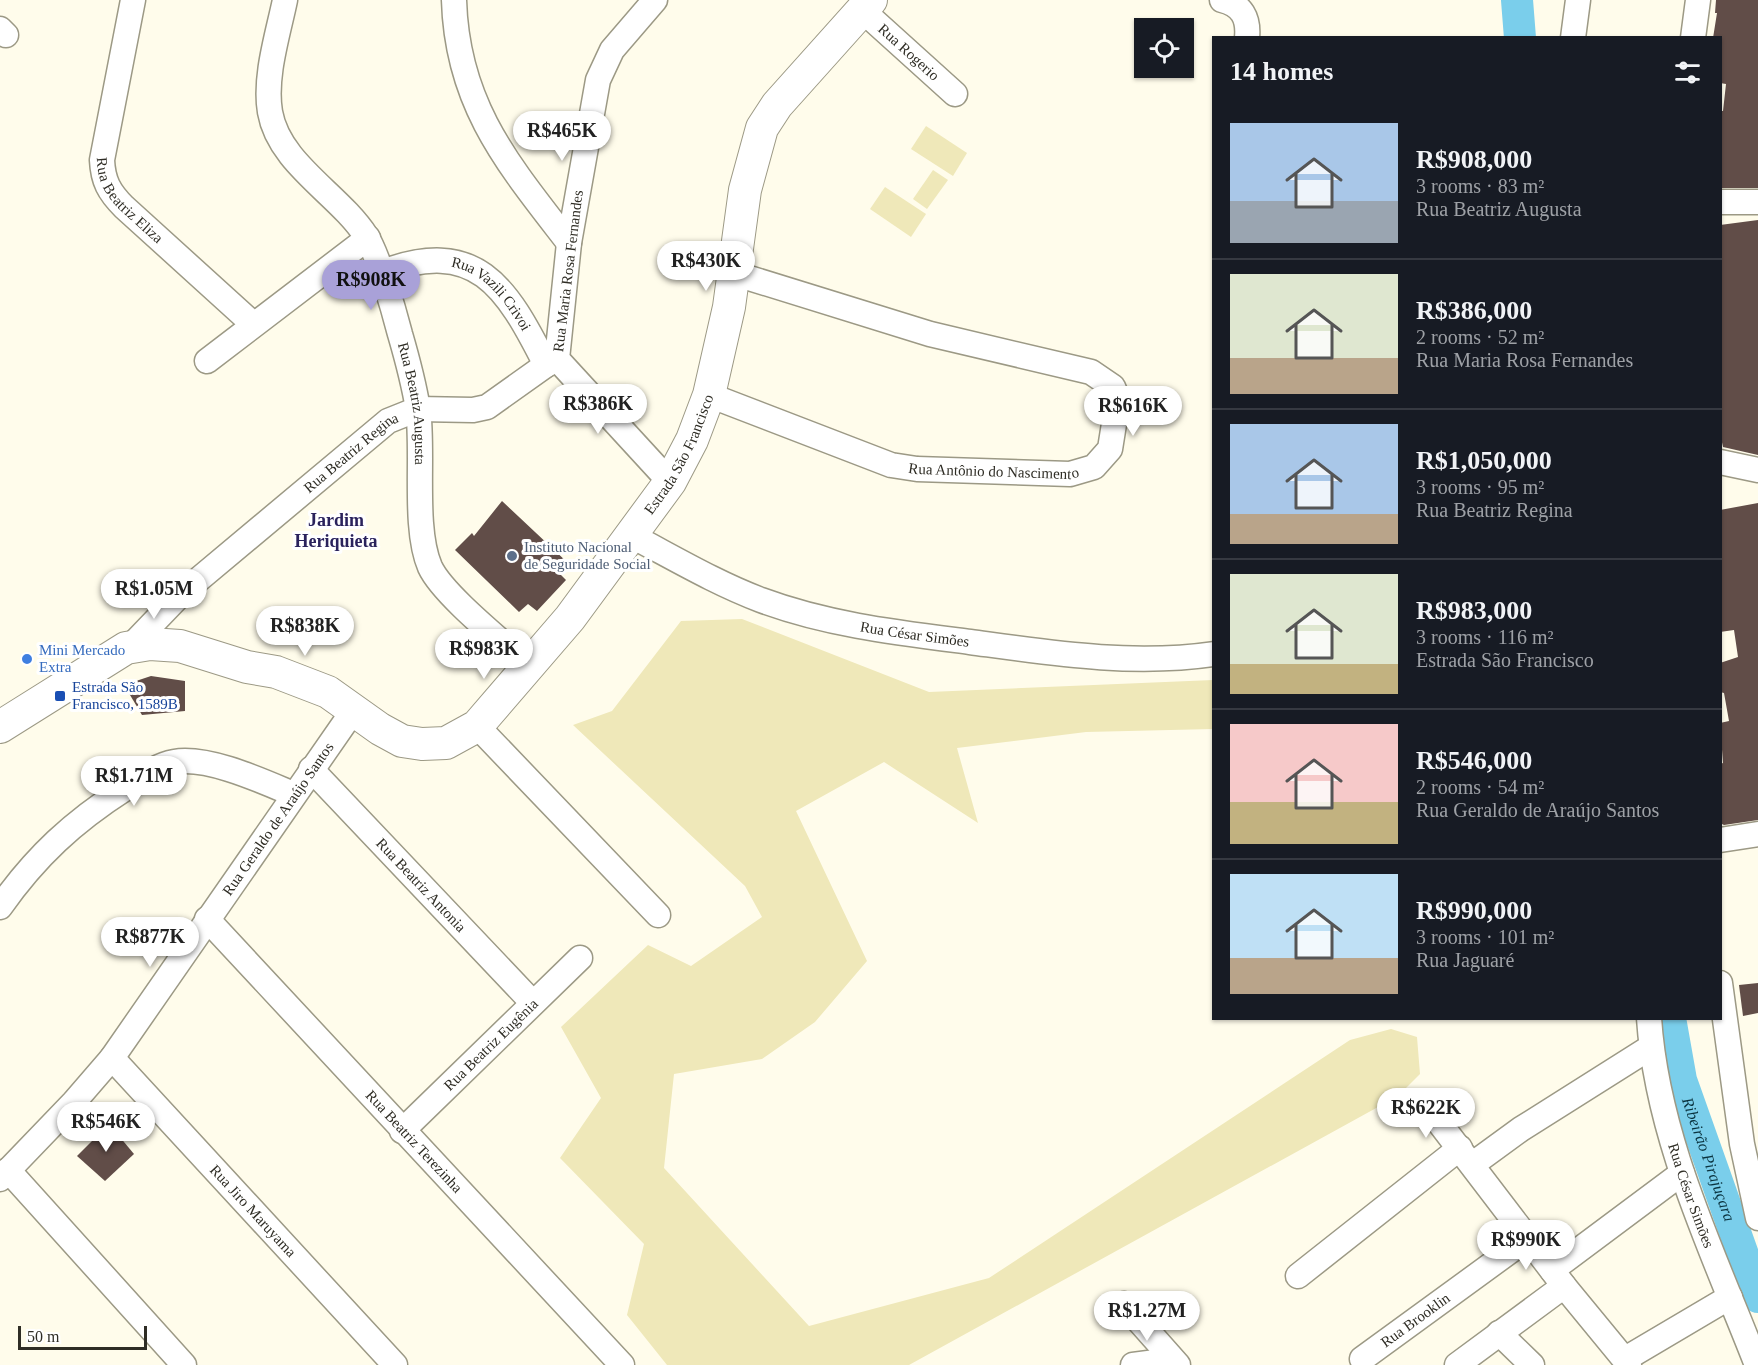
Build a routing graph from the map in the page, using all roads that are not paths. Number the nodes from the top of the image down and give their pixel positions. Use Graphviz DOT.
graph roads {
  1 [pos="133,0"];
  2 [pos="285,0"];
  3 [pos="454,0"];
  4 [pos="655,0"];
  5 [pos="1222,0"];
  6 [pos="1578,0"];
  7 [pos="1698,0"];
  8 [pos="867,5"];
  9 [pos="1247,36"];
  10 [pos="1573,36"];
  11 [pos="1693,36"];
  12 [pos="955,94"];
  13 [pos="1722,202"];
  14 [pos="1758,202"];
  15 [pos="368,238"];
  16 [pos="569,243"];
  17 [pos="380,273"];
  18 [pos="733,273"];
  19 [pos="253,324"];
  20 [pos="207,361"];
  21 [pos="551,362"];
  22 [pos="709,395"];
  23 [pos="418,409"];
  24 [pos="1722,462"];
  25 [pos="1758,470"];
  26 [pos="670,482"];
  27 [pos="632,536"];
  28 [pos="180,595"];
  29 [pos="132,645"];
  30 [pos="180,646"];
  31 [pos="1212,654"];
  32 [pos="529,666"];
  33 [pos="352,711"];
  34 [pos="477,726"];
  35 [pos="0,727"];
  36 [pos="311,769"];
  37 [pos="293,794"];
  38 [pos="1758,834"];
  39 [pos="1722,840"];
  40 [pos="0,907"];
  41 [pos="658,915"];
  42 [pos="207,919"];
  43 [pos="580,958"];
  44 [pos="1722,998"];
  45 [pos="532,1002"];
  46 [pos="1649,1020"];
  47 [pos="1651,1047"];
  48 [pos="112,1058"];
  49 [pos="1425,1104"];
  50 [pos="402,1131"];
  51 [pos="1467,1156"];
  52 [pos="1682,1173"];
  53 [pos="4,1175"];
  54 [pos="1758,1218"];
  55 [pos="1528,1238"];
  56 [pos="1298,1276"];
  57 [pos="1558,1278"];
  58 [pos="1730,1297"];
  59 [pos="1124,1304"];
  60 [pos="1498,1333"];
  61 [pos="1362,1359"];
  62 [pos="1627,1362"];
  63 [pos="184,1365"];
  64 [pos="395,1365"];
  65 [pos="622,1365"];
  66 [pos="1132,1365"];
  67 [pos="1165,1365"];
  68 [pos="1178,1365"];
  69 [pos="1457,1365"];
  70 [pos="1532,1365"];
  71 [pos="1757,1365"];
  1 -- 19 [label="street, Rua Beatriz Eliza"];
  2 -- 15 [label="street, Rua Beatriz Augusta"];
  3 -- 16 [label="street"];
  4 -- 16 [label="street, Rua Maria Rosa Fernandes"];
  5 -- 9 [label="street"];
  6 -- 10 [label="street"];
  7 -- 11 [label="street"];
  8 -- 12 [label="street, Rua Rogerio"];
  8 -- 18 [label="main road, Estrada São Francisco"];
  13 -- 14 [label="street"];
  15 -- 17 [label="street, Rua Beatriz Augusta"];
  15 -- 19 [label="street"];
  16 -- 21 [label="street, Rua Maria Rosa Fernandes"];
  17 -- 21 [label="street, Rua Vazili Crivoi"];
  17 -- 23 [label="street, Rua Beatriz Augusta"];
  18 -- 22 [label="main road, Estrada São Francisco"];
  18 -- 22 [label="street, Rua Antônio do Nascimento"];
  19 -- 20 [label="street"];
  21 -- 23 [label="street"];
  21 -- 26 [label="street, Rua Maria Rosa Fernandes"];
  22 -- 26 [label="main road, Estrada São Francisco"];
  23 -- 28 [label="street, Rua Beatriz Regina"];
  23 -- 32 [label="street, Rua Beatriz Augusta"];
  24 -- 25 [label="street"];
  26 -- 27 [label="main road, Estrada São Francisco"];
  27 -- 31 [label="street, Rua César Simões"];
  27 -- 32 [label="main road, Estrada São Francisco"];
  28 -- 29 [label="street, Rua Beatriz Regina"];
  28 -- 30 [label="street"];
  29 -- 30 [label="main road, Estrada São Francisco"];
  29 -- 35 [label="main road"];
  30 -- 33 [label="main road, Estrada São Francisco"];
  32 -- 34 [label="main road, Estrada São Francisco"];
  33 -- 34 [label="main road, Estrada São Francisco"];
  33 -- 36 [label="street, Rua Geraldo de Araújo Santos"];
  34 -- 41 [label="street"];
  36 -- 37 [label="street, Rua Geraldo de Araújo Santos"];
  36 -- 45 [label="street, Rua Beatriz Antonia"];
  37 -- 40 [label="street"];
  37 -- 42 [label="street, Rua Geraldo de Araújo Santos"];
  38 -- 39 [label="street"];
  42 -- 48 [label="street, Rua Geraldo de Araújo Santos"];
  42 -- 50 [label="street, Rua Beatriz Terezinha"];
  43 -- 45 [label="street, Rua Beatriz Eugênia"];
  44 -- 54 [label="street"];
  45 -- 50 [label="street, Rua Beatriz Eugênia"];
  46 -- 47 [label="street, Rua César Simões"];
  47 -- 51 [label="street"];
  47 -- 52 [label="street, Rua César Simões"];
  48 -- 53 [label="street, Rua Geraldo de Araújo Santos"];
  48 -- 64 [label="street, Rua Jiro Maruyama"];
  49 -- 51 [label="street"];
  50 -- 65 [label="street, Rua Beatriz Terezinha"];
  51 -- 55 [label="street"];
  51 -- 56 [label="street"];
  52 -- 57 [label="street"];
  52 -- 58 [label="street, Rua César Simões"];
  53 -- 63 [label="street"];
  55 -- 57 [label="street"];
  55 -- 61 [label="street, Rua Brooklin"];
  57 -- 60 [label="street"];
  57 -- 62 [label="street"];
  58 -- 62 [label="street"];
  58 -- 71 [label="street, Rua César Simões"];
  59 -- 68 [label="street"];
  60 -- 69 [label="street"];
  60 -- 70 [label="street"];
  66 -- 67 [label="street"];
}
